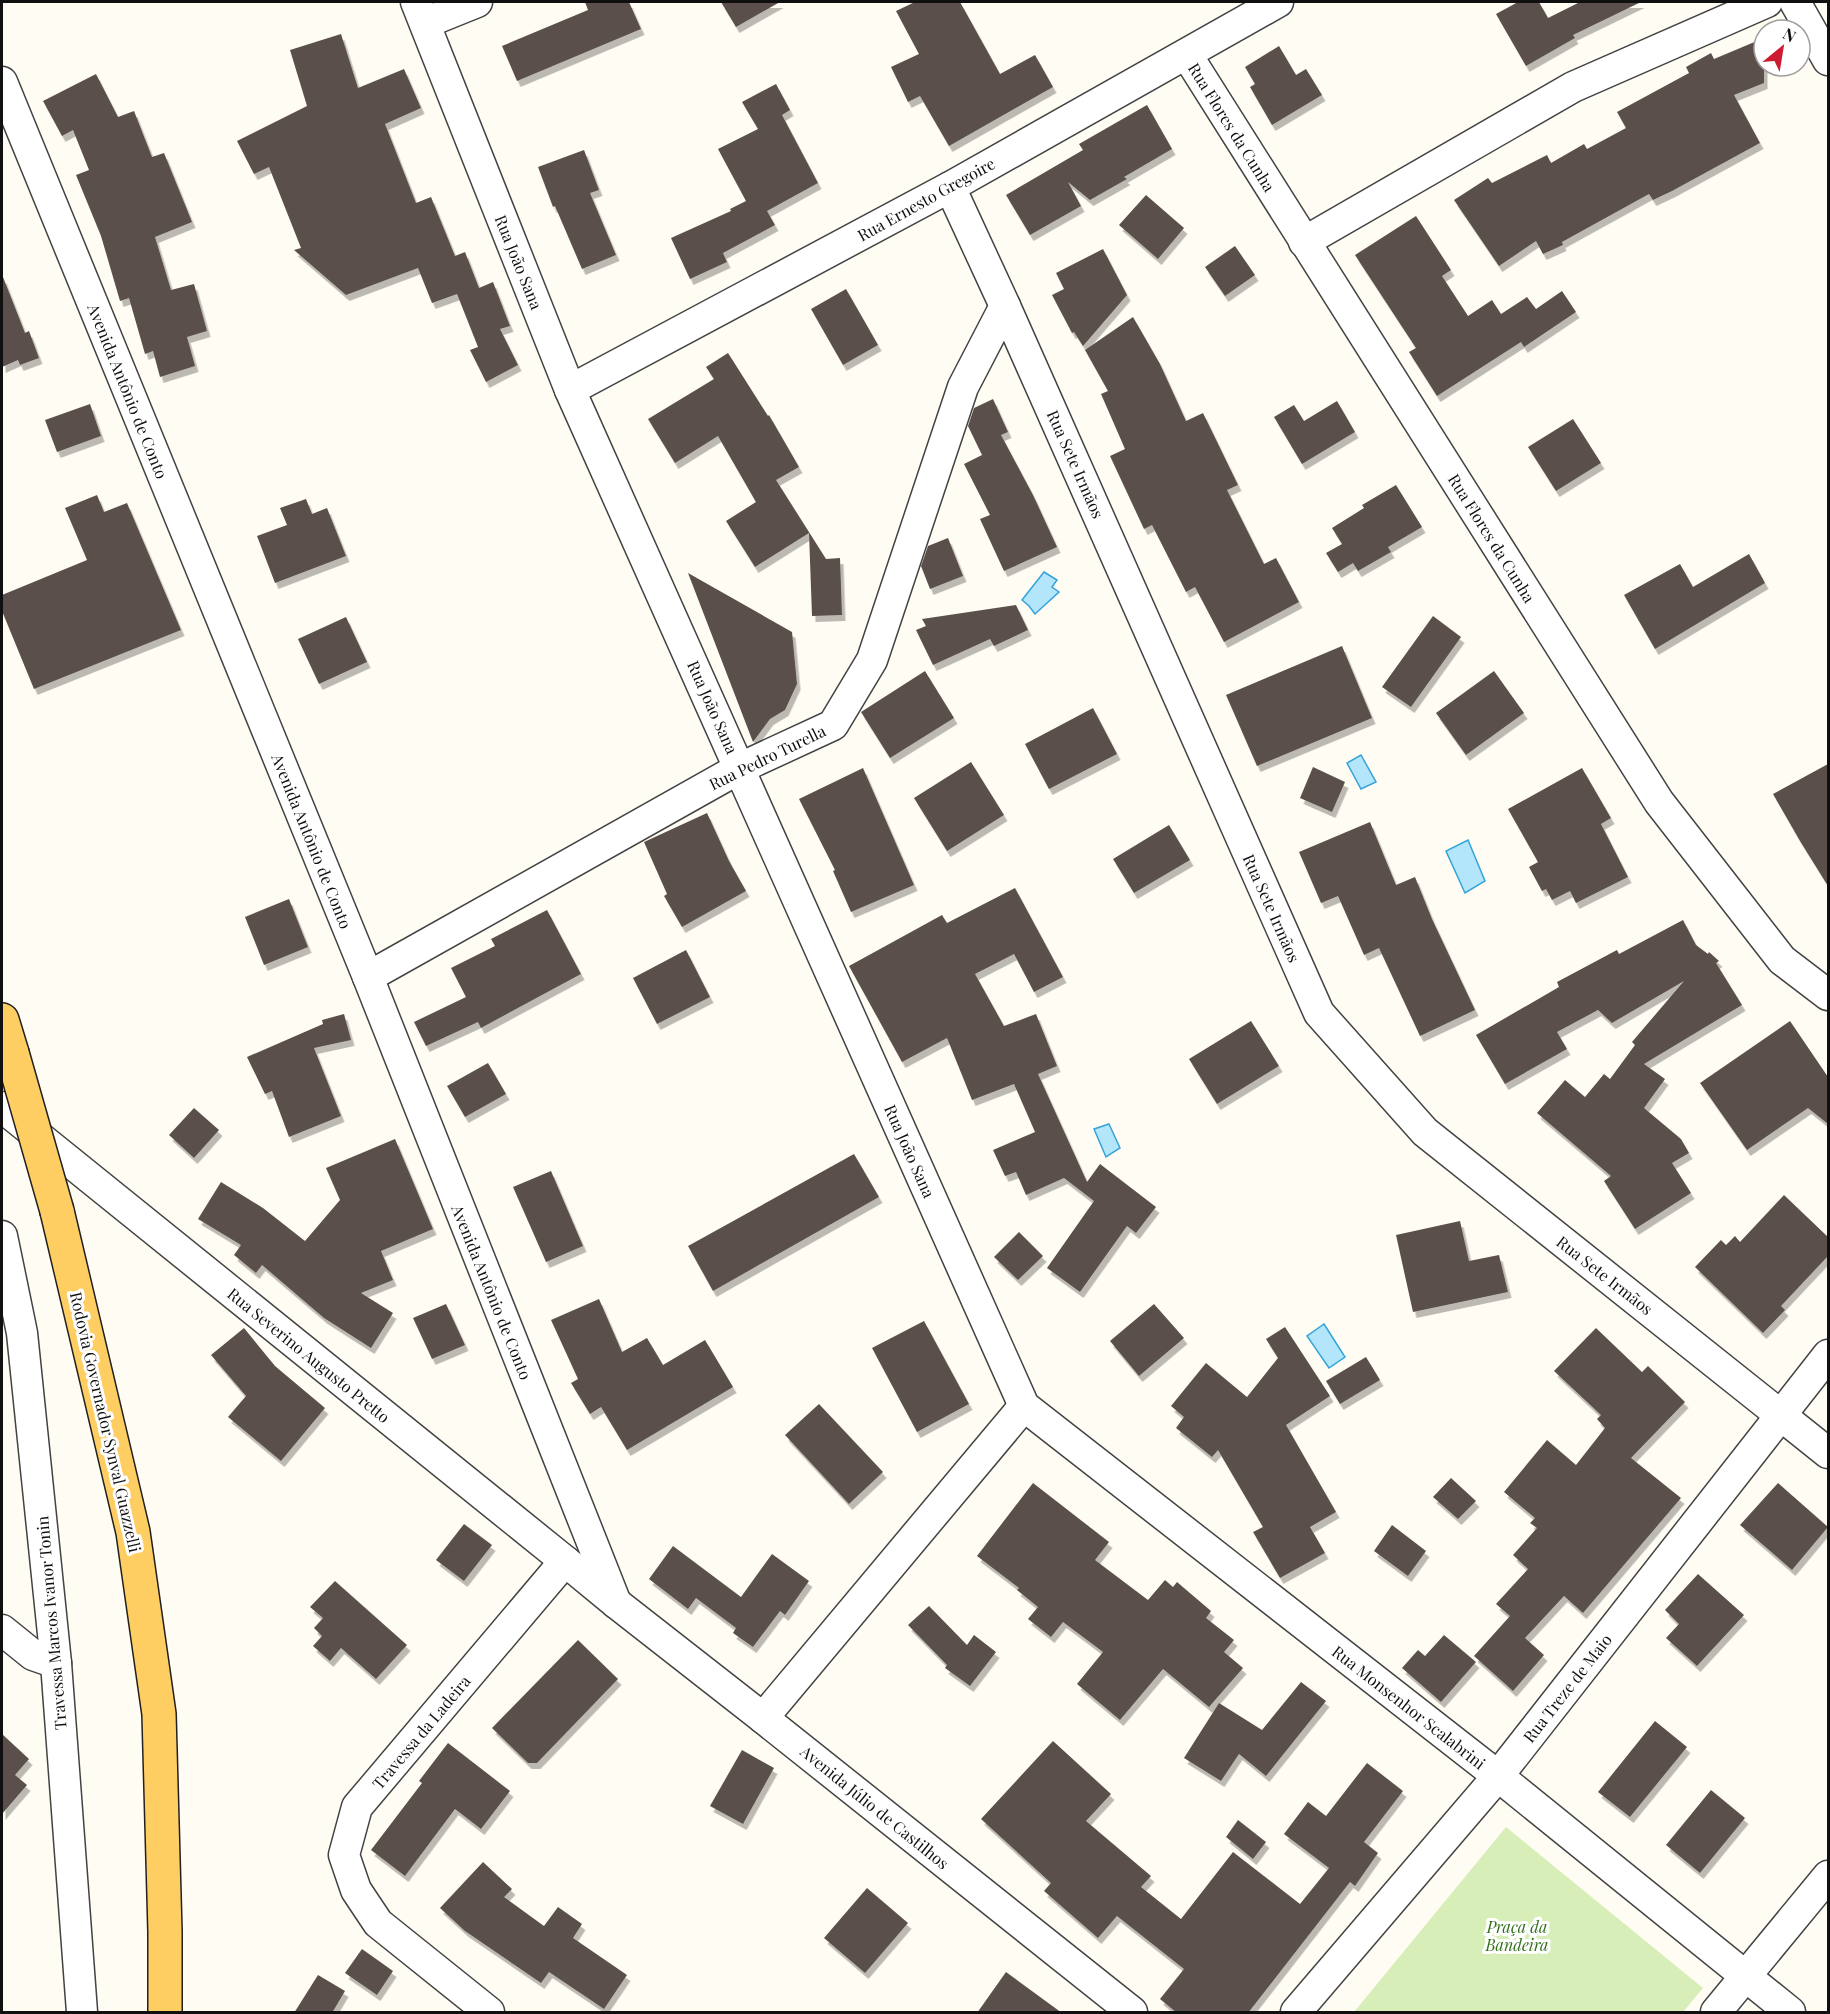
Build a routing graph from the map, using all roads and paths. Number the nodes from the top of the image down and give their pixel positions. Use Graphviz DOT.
graph roads {
  1 [pos="477,2"];
  2 [pos="1278,2"];
  3 [pos="1767,2"];
  4 [pos="1795,2"];
  5 [pos="420,12"];
  6 [pos="1187,55"];
  7 [pos="1828,60"];
  8 [pos="2,82"];
  9 [pos="950,187"];
  10 [pos="1304,242"];
  11 [pos="1005,306"];
  12 [pos="570,390"];
  13 [pos="740,768"];
  14 [pos="368,977"];
  15 [pos="1828,995"];
  16 [pos="2,1020"];
  17 [pos="2,1107"];
  18 [pos="2,1236"];
  19 [pos="1828,1355"];
  20 [pos="1024,1406"];
  21 [pos="1780,1415"];
  22 [pos="1828,1453"];
  23 [pos="565,1561"];
  24 [pos="616,1603"];
  25 [pos="2,1630"];
  26 [pos="56,1663"];
  27 [pos="763,1718"];
  28 [pos="1498,1776"];
  29 [pos="1828,1876"];
  30 [pos="1745,1976"];
  31 [pos="82,2013"];
  32 [pos="165,2013"];
  33 [pos="489,2013"];
  34 [pos="1132,2013"];
  35 [pos="1296,2013"];
  36 [pos="1716,2013"];
  37 [pos="1790,2013"];
  1 -- 5 [label="street"];
  2 -- 6 [label="street, Rua Ernesto Gregoire"];
  3 -- 10 [label="street"];
  4 -- 7 [label="street"];
  5 -- 12 [label="street, Rua João Sana"];
  6 -- 9 [label="street, Rua Ernesto Gregoire"];
  6 -- 10 [label="street, Rua Flores da Cunha"];
  8 -- 14 [label="street, Avenida Antônio de Conto"];
  9 -- 11 [label="street, Rua Sete Irmãos"];
  9 -- 12 [label="street, Rua Ernesto Gregoire"];
  10 -- 15 [label="street, Rua Flores da Cunha"];
  11 -- 13 [label="street, Rua Pedro Turella"];
  11 -- 21 [label="street, Rua Sete Irmãos"];
  12 -- 13 [label="street, Rua João Sana"];
  13 -- 14 [label="street, Rua Pedro Turella"];
  13 -- 20 [label="street, Rua João Sana"];
  14 -- 24 [label="street, Avenida Antônio de Conto"];
  16 -- 32 [label="main road, Rodovia Governador Synval Guazzelli, bridge"];
  17 -- 23 [label="street, Rua Severino Augusto Pretto"];
  18 -- 26 [label="street, Travessa Marcos Ivanor Tonin"];
  19 -- 21 [label="street, Rua Treze de Maio"];
  20 -- 27 [label="street"];
  20 -- 28 [label="street, Rua Monsenhor Scalabrini"];
  21 -- 22 [label="street, Rua Sete Irmãos"];
  21 -- 28 [label="street, Rua Treze de Maio"];
  23 -- 24 [label="street, Rua Severino Augusto Pretto"];
  23 -- 33 [label="street, Travessa da Ladeira"];
  24 -- 27 [label="street, Avenida Júlio de Castilhos"];
  25 -- 26 [label="street"];
  26 -- 31 [label="street, Travessa Marcos Ivanor Tonin"];
  27 -- 34 [label="street, Avenida Júlio de Castilhos"];
  28 -- 30 [label="street, Rua Monsenhor Scalabrini"];
  28 -- 35 [label="street, Rua Treze de Maio"];
  29 -- 30 [label="street"];
  30 -- 36 [label="street"];
  30 -- 37 [label="street, Rua Monsenhor Scalabrini"];
}
